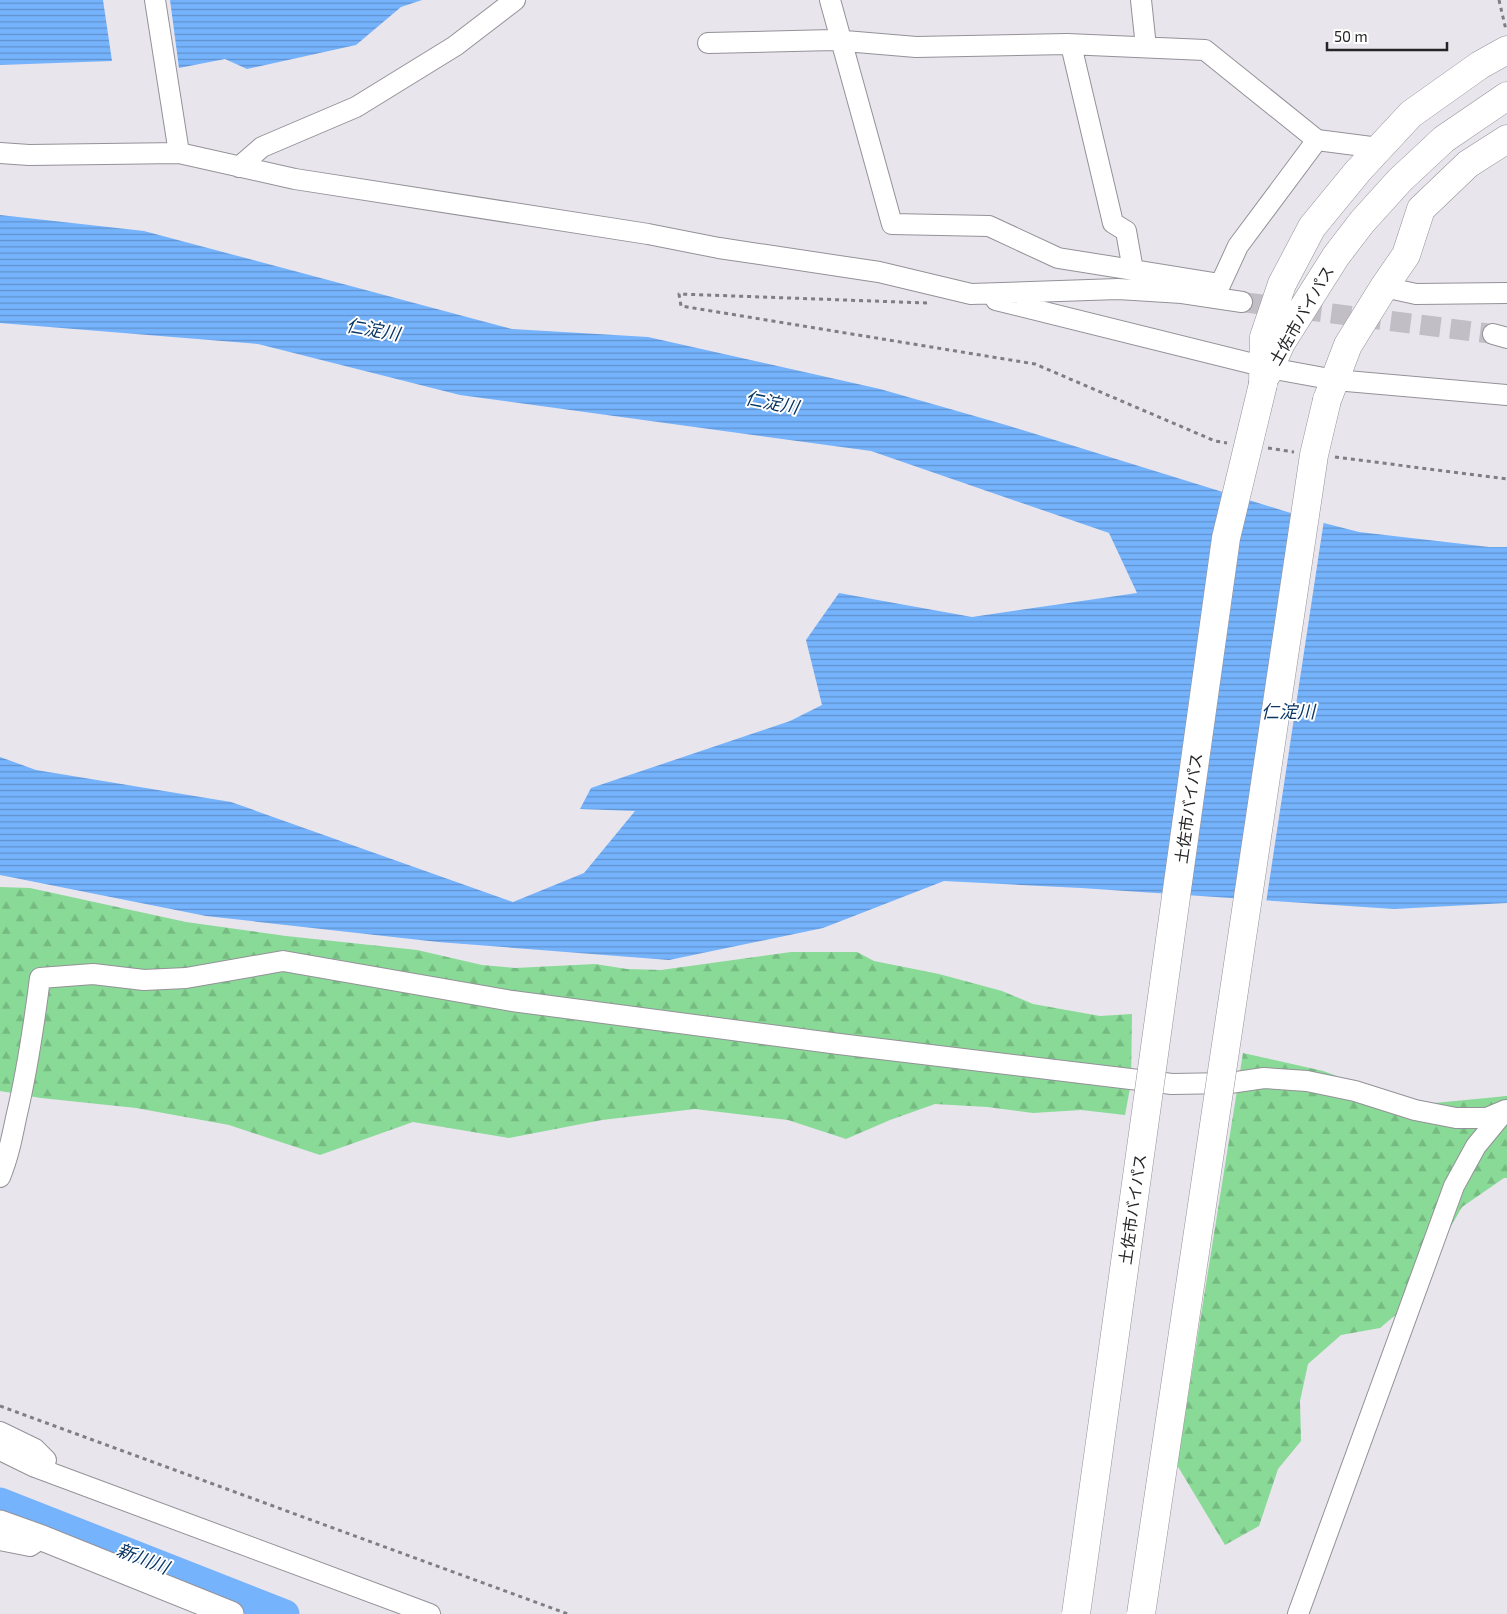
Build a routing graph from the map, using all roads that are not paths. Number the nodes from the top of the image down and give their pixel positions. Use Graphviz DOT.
graph roads {
  1 [pos="155,0"];
  2 [pos="515,0"];
  3 [pos="830,0"];
  4 [pos="1141,0"];
  5 [pos="840,40"];
  6 [pos="708,43"];
  7 [pos="1071,44"];
  8 [pos="1146,48"];
  9 [pos="1507,50"];
  10 [pos="1507,96"];
  11 [pos="1317,140"];
  12 [pos="1507,140"];
  13 [pos="1379,148"];
  14 [pos="179,152"];
  15 [pos="0,153"];
  16 [pos="239,167"];
  17 [pos="1133,270"];
  18 [pos="1384,287"];
  19 [pos="1217,291"];
  20 [pos="967,293"];
  21 [pos="1507,293"];
  22 [pos="1242,302"];
  23 [pos="1265,373"];
  24 [pos="1331,390"];
  25 [pos="1507,395"];
  26 [pos="1507,1110"];
  27 [pos="0,1177"];
  28 [pos="0,1432"];
  29 [pos="0,1450"];
  30 [pos="35,1467"];
  31 [pos="0,1523"];
  32 [pos="42,1538"];
  33 [pos="0,1540"];
  34 [pos="231,1614"];
  35 [pos="430,1614"];
  36 [pos="1076,1614"];
  37 [pos="1141,1614"];
  38 [pos="1298,1614"];
  1 -- 14 [label="street"];
  2 -- 16 [label="street"];
  3 -- 5 [label="street"];
  4 -- 8 [label="street"];
  5 -- 6 [label="street"];
  5 -- 7 [label="street"];
  5 -- 17 [label="street"];
  7 -- 8 [label="street"];
  7 -- 17 [label="street"];
  8 -- 11 [label="street"];
  9 -- 13 [label="highway"];
  10 -- 23 [label="highway, 土佐市バイパス"];
  11 -- 13 [label="street"];
  11 -- 19 [label="street"];
  12 -- 18 [label="highway"];
  13 -- 23 [label="highway"];
  14 -- 15 [label="street"];
  14 -- 16 [label="street"];
  16 -- 20 [label="street"];
  17 -- 19 [label="street"];
  18 -- 21 [label="street"];
  18 -- 24 [label="highway"];
  19 -- 20 [label="street"];
  19 -- 22 [label="street"];
  20 -- 23 [label="street"];
  23 -- 24 [label="street"];
  23 -- 36 [label="highway, 土佐市バイパス, bridge"];
  24 -- 25 [label="street"];
  24 -- 37 [label="highway, bridge"];
  26 -- 27 [label="street"];
  26 -- 38 [label="street"];
  28 -- 30 [label="street"];
  29 -- 30 [label="street"];
  30 -- 35 [label="street"];
  31 -- 32 [label="main road"];
  32 -- 33 [label="street"];
  32 -- 34 [label="main road"];
}
